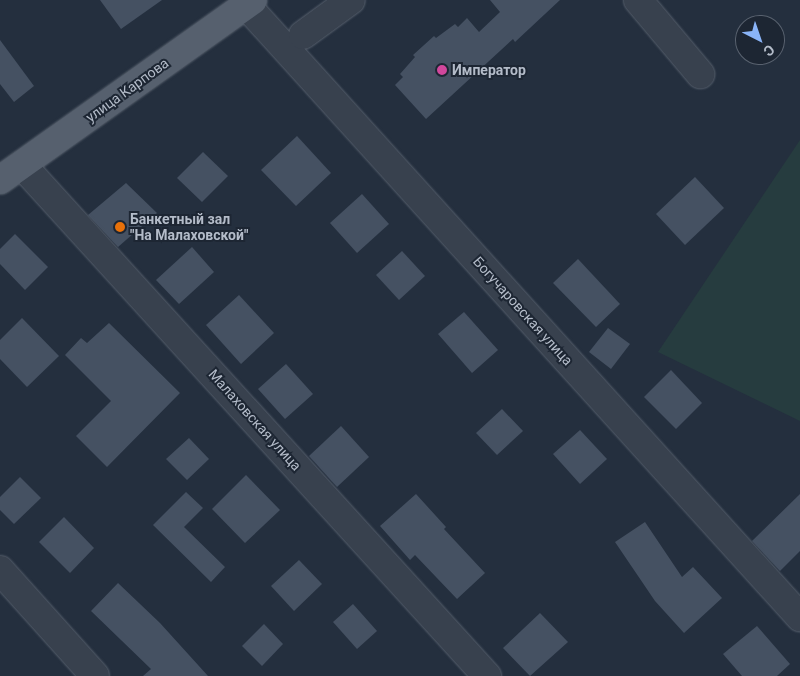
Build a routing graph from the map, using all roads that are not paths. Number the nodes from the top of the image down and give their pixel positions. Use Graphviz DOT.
graph roads {
  1 [pos="351,0"];
  2 [pos="638,0"];
  3 [pos="249,2"];
  4 [pos="302,34"];
  5 [pos="700,74"];
  6 [pos="22,165"];
  7 [pos="0,180"];
  8 [pos="0,570"];
  9 [pos="800,617"];
  10 [pos="95,676"];
  11 [pos="487,676"];
  1 -- 4 [label="street"];
  2 -- 5 [label="street"];
  3 -- 6 [label="main road, улица Карпова"];
  3 -- 9 [label="street, Богучаровская улица"];
  6 -- 7 [label="main road, улица Карпова"];
  6 -- 11 [label="street, Малаховская улица"];
  8 -- 10 [label="street"];
}
